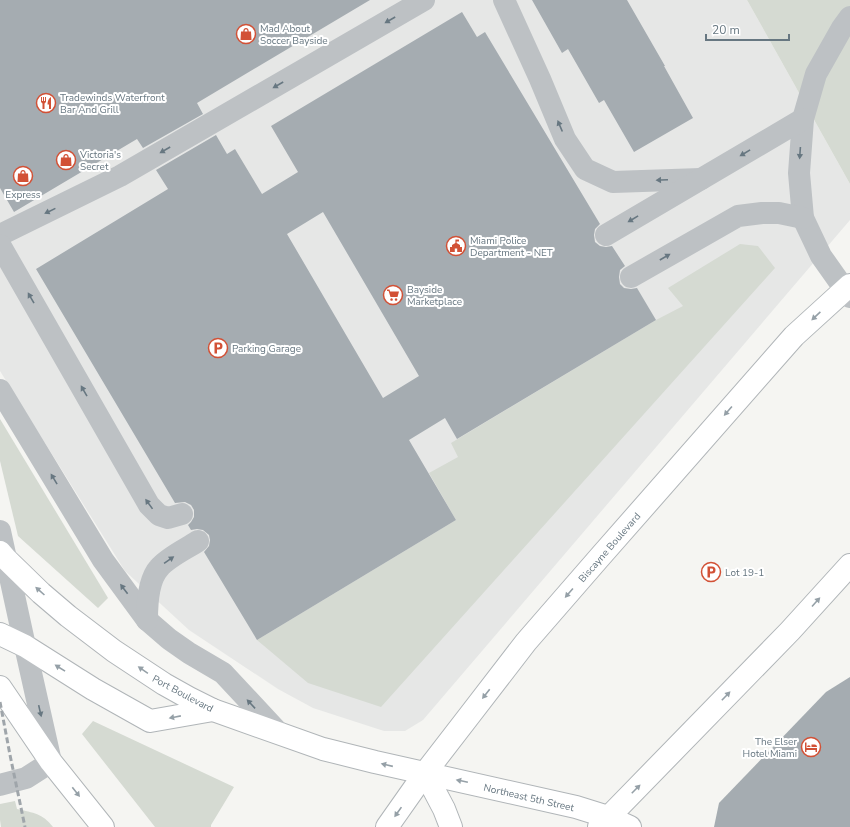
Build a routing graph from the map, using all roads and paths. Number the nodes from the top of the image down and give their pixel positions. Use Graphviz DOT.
graph roads {
  1 [pos="424,0"];
  2 [pos="504,0"];
  3 [pos="850,17"];
  4 [pos="803,119"];
  5 [pos="701,179"];
  6 [pos="803,218"];
  7 [pos="606,235"];
  8 [pos="0,236"];
  9 [pos="0,245"];
  10 [pos="631,277"];
  11 [pos="848,290"];
  12 [pos="0,390"];
  13 [pos="182,514"];
  14 [pos="0,531"];
  15 [pos="198,542"];
  16 [pos="3,556"];
  17 [pos="850,565"];
  18 [pos="147,620"];
  19 [pos="0,634"];
  20 [pos="25,646"];
  21 [pos="0,688"];
  22 [pos="214,710"];
  23 [pos="278,732"];
  24 [pos="51,762"];
  25 [pos="426,774"];
  26 [pos="0,785"];
  27 [pos="603,822"];
  28 [pos="103,827"];
  29 [pos="387,827"];
  30 [pos="451,827"];
  31 [pos="630,827"];
  1 -- 8 [label="street, one-way"];
  5 -- 2 [label="street, one-way"];
  3 -- 4 [label="street"];
  4 -- 5 [label="street, one-way"];
  4 -- 6 [label="street, one-way"];
  5 -- 7 [label="street, one-way"];
  10 -- 6 [label="street, one-way"];
  6 -- 11 [label="street"];
  13 -- 9 [label="street, one-way"];
  11 -- 25 [label="main road, Biscayne Boulevard, one-way"];
  18 -- 12 [label="street, one-way"];
  14 -- 16 [label="street"];
  18 -- 15 [label="street, one-way"];
  16 -- 20 [label="street"];
  22 -- 16 [label="main road, Port Boulevard, one-way"];
  27 -- 17 [label="main road, one-way"];
  23 -- 18 [label="street, one-way"];
  19 -- 20 [label="main road"];
  22 -- 20 [label="main road, one-way"];
  20 -- 24 [label="street, one-way"];
  21 -- 24 [label="main road"];
  22 -- 23 [label="main road, Port Boulevard"];
  25 -- 23 [label="main road, Port Boulevard, one-way"];
  24 -- 26 [label="street"];
  24 -- 28 [label="main road, one-way"];
  27 -- 25 [label="main road, Northeast 5th Street, one-way"];
  25 -- 29 [label="main road, Biscayne Boulevard, one-way"];
  25 -- 30 [label="main road"];
  27 -- 31 [label="main road, Northeast 5th Street"];
}
